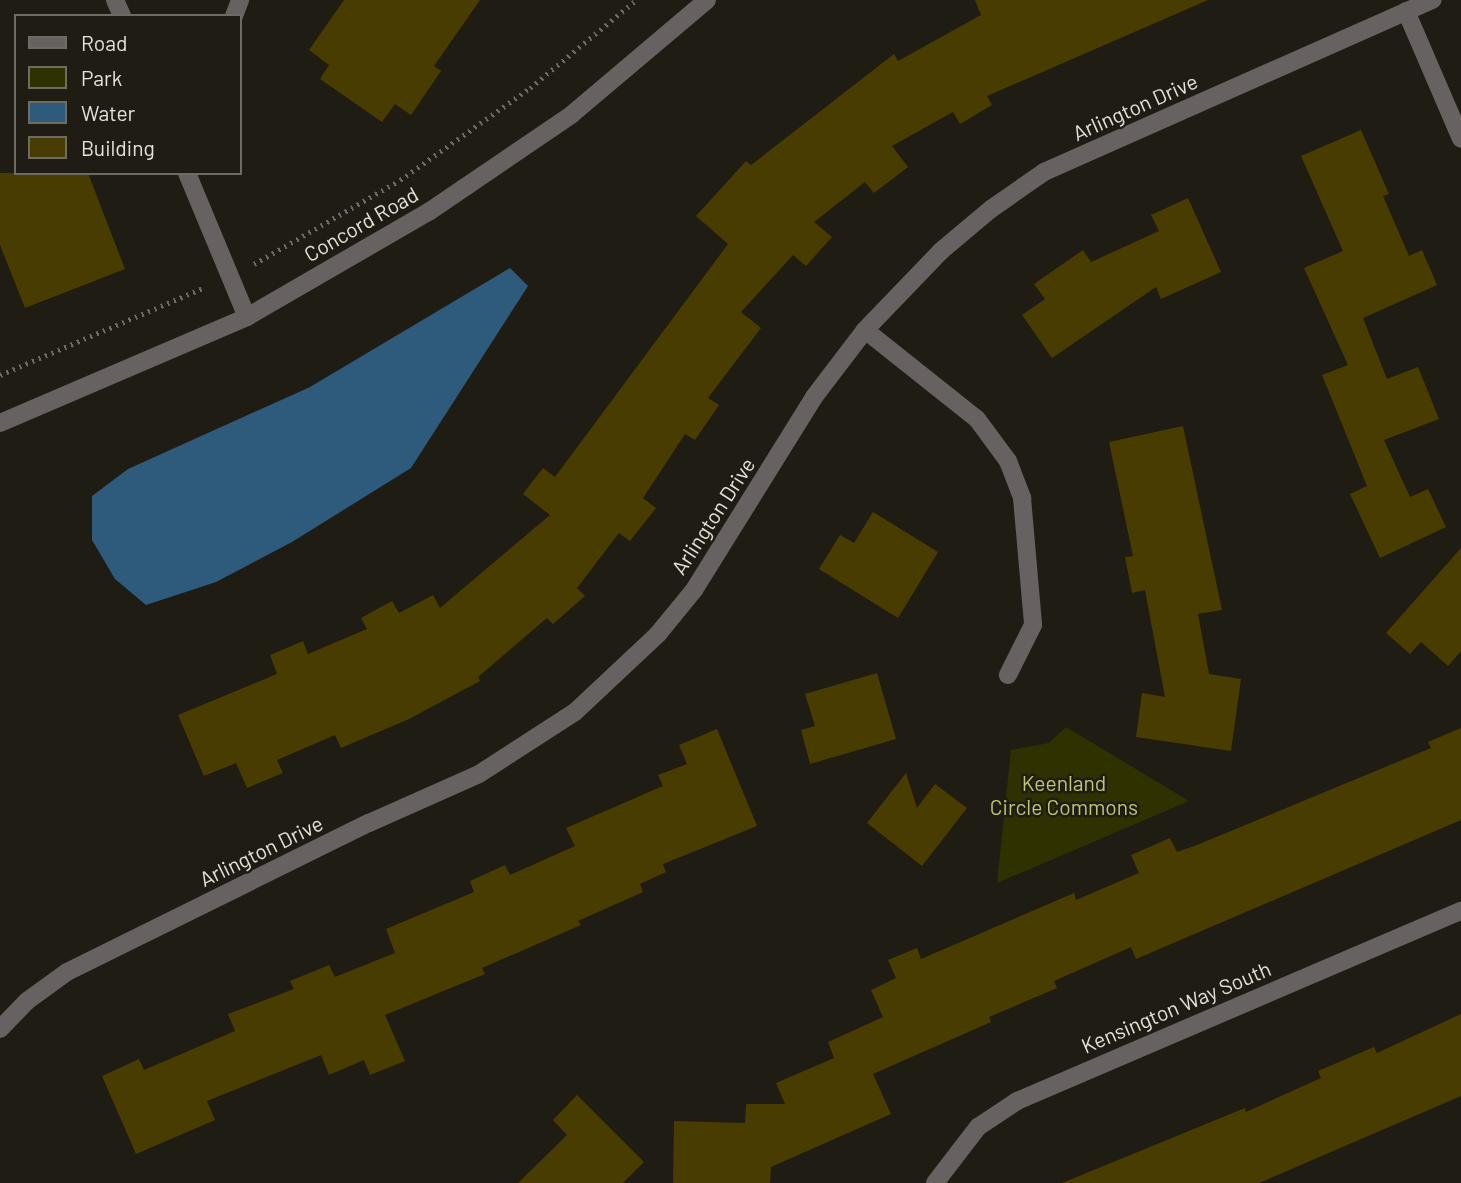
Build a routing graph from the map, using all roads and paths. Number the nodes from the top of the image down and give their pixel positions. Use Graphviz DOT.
graph roads {
  1 [pos="636,0"];
  2 [pos="707,0"];
  3 [pos="1433,0"];
  4 [pos="1406,11"];
  5 [pos="1461,139"];
  6 [pos="188,175"];
  7 [pos="230,276"];
  8 [pos="247,317"];
  9 [pos="865,330"];
  10 [pos="0,375"];
  11 [pos="0,423"];
  12 [pos="1008,675"];
  13 [pos="1461,911"];
  14 [pos="0,1028"];
  15 [pos="935,1183"];
  1 -- 7 [label="path"];
  2 -- 8 [label="street, Concord Road"];
  3 -- 4 [label="street, Arlington Drive"];
  4 -- 5 [label="street"];
  4 -- 9 [label="street, Arlington Drive"];
  6 -- 7 [label="street"];
  7 -- 8 [label="street"];
  7 -- 10 [label="path"];
  8 -- 11 [label="street, Concord Road"];
  9 -- 12 [label="street"];
  9 -- 14 [label="street, Arlington Drive"];
  13 -- 15 [label="street, Kensington Way South"];
}
